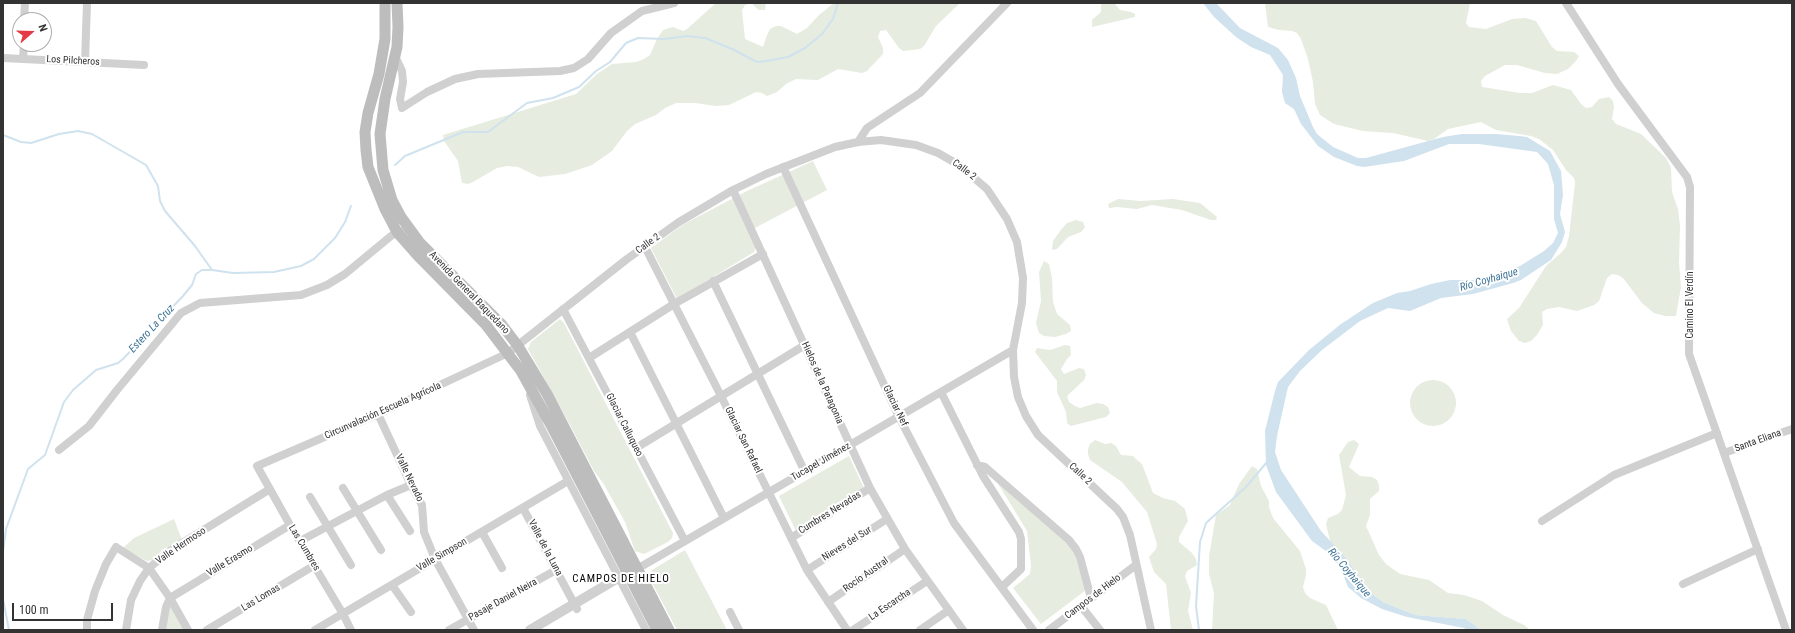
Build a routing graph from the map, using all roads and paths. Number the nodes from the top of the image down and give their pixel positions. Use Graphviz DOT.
graph roads {
  1 [pos="87,3"];
  2 [pos="385,3"];
  3 [pos="397,3"];
  4 [pos="674,3"];
  5 [pos="1007,3"];
  6 [pos="1566,3"];
  7 [pos="23,52"];
  8 [pos="395,56"];
  9 [pos="3,58"];
  10 [pos="23,58"];
  11 [pos="85,62"];
  12 [pos="144,65"];
  13 [pos="858,142"];
  14 [pos="783,167"];
  15 [pos="733,190"];
  16 [pos="410,230"];
  17 [pos="398,232"];
  18 [pos="645,247"];
  19 [pos="762,254"];
  20 [pos="713,281"];
  21 [pos="674,304"];
  22 [pos="563,309"];
  23 [pos="630,332"];
  24 [pos="805,345"];
  25 [pos="518,346"];
  26 [pos="1013,350"];
  27 [pos="508,353"];
  28 [pos="589,358"];
  29 [pos="521,372"];
  30 [pos="758,374"];
  31 [pos="941,392"];
  32 [pos="722,396"];
  33 [pos="378,414"];
  34 [pos="899,417"];
  35 [pos="676,424"];
  36 [pos="1792,429"];
  37 [pos="1717,433"];
  38 [pos="850,445"];
  39 [pos="636,448"];
  40 [pos="59,450"];
  41 [pos="1724,453"];
  42 [pos="977,465"];
  43 [pos="257,466"];
  44 [pos="805,472"];
  45 [pos="568,481"];
  46 [pos="411,485"];
  47 [pos="343,488"];
  48 [pos="870,488"];
  49 [pos="270,489"];
  50 [pos="769,493"];
  51 [pos="387,495"];
  52 [pos="310,498"];
  53 [pos="523,508"];
  54 [pos="357,512"];
  55 [pos="724,518"];
  56 [pos="887,519"];
  57 [pos="1542,521"];
  58 [pos="290,525"];
  59 [pos="327,526"];
  60 [pos="410,531"];
  61 [pos="482,532"];
  62 [pos="791,538"];
  63 [pos="300,541"];
  64 [pos="685,541"];
  65 [pos="905,549"];
  66 [pos="1758,549"];
  67 [pos="381,550"];
  68 [pos="435,559"];
  69 [pos="351,565"];
  70 [pos="1136,565"];
  71 [pos="315,566"];
  72 [pos="149,568"];
  73 [pos="502,568"];
  74 [pos="556,570"];
  75 [pos="807,570"];
  76 [pos="626,576"];
  77 [pos="927,581"];
  78 [pos="1684,584"];
  79 [pos="392,585"];
  80 [pos="1002,587"];
  81 [pos="170,598"];
  82 [pos="1091,598"];
  83 [pos="828,602"];
  84 [pos="576,606"];
  85 [pos="1080,606"];
  86 [pos="949,610"];
  87 [pos="411,612"];
  88 [pos="730,612"];
  89 [pos="343,614"];
  90 [pos="468,618"];
  91 [pos="87,630"];
  92 [pos="126,630"];
  93 [pos="162,630"];
  94 [pos="188,630"];
  95 [pos="207,630"];
  96 [pos="316,630"];
  97 [pos="351,630"];
  98 [pos="449,630"];
  99 [pos="474,630"];
  100 [pos="530,630"];
  101 [pos="541,630"];
  102 [pos="646,630"];
  103 [pos="657,630"];
  104 [pos="669,630"];
  105 [pos="739,630"];
  106 [pos="847,630"];
  107 [pos="853,630"];
  108 [pos="920,630"];
  109 [pos="963,630"];
  110 [pos="1033,630"];
  111 [pos="1049,630"];
  112 [pos="1100,630"];
  113 [pos="1151,630"];
  114 [pos="1786,630"];
  1 -- 11 [label="street"];
  2 -- 17 [label="main road, Avenida General Baquedano"];
  3 -- 8 [label="main road, Avenida General Baquedano"];
  4 -- 8 [label="street"];
  5 -- 13 [label="street"];
  6 -- 37 [label="street, Camino El Verdín"];
  7 -- 10 [label="street"];
  8 -- 16 [label="main road, Avenida General Baquedano"];
  9 -- 10 [label="street, Los Pilcheros"];
  10 -- 11 [label="street, Los Pilcheros"];
  11 -- 12 [label="street, Los Pilcheros"];
  13 -- 14 [label="street, Calle 2"];
  13 -- 26 [label="street, Calle 2"];
  14 -- 15 [label="street, Calle 2"];
  14 -- 34 [label="street, Glaciar Nef"];
  15 -- 18 [label="street, Calle 2"];
  15 -- 19 [label="street, Hielos de la Patagonia"];
  16 -- 17 [label="street"];
  16 -- 25 [label="main road, Avenida General Baquedano"];
  17 -- 27 [label="main road, Avenida General Baquedano"];
  17 -- 40 [label="street"];
  18 -- 21 [label="street, Glaciar San Rafael"];
  18 -- 22 [label="street, Calle 2"];
  19 -- 20 [label="street"];
  19 -- 24 [label="street, Hielos de la Patagonia"];
  20 -- 21 [label="street"];
  20 -- 30 [label="street"];
  21 -- 23 [label="street"];
  21 -- 32 [label="street, Glaciar San Rafael"];
  22 -- 25 [label="street, Calle 2"];
  22 -- 28 [label="street, Glaciar Calluqueo"];
  23 -- 28 [label="street"];
  23 -- 35 [label="street"];
  24 -- 30 [label="street"];
  24 -- 38 [label="street, Hielos de la Patagonia"];
  25 -- 27 [label="street, Calle 2"];
  25 -- 76 [label="main road, Avenida General Baquedano"];
  26 -- 31 [label="street, Tucapel Jiménez"];
  26 -- 70 [label="street, Calle 2"];
  27 -- 29 [label="main road, Avenida General Baquedano"];
  27 -- 33 [label="street, Circunvalación Escuela Agrícola"];
  28 -- 39 [label="street, Glaciar Calluqueo"];
  29 -- 45 [label="street, Avenida General Baquedano"];
  29 -- 76 [label="main road, Avenida General Baquedano"];
  30 -- 32 [label="street"];
  30 -- 44 [label="street"];
  31 -- 34 [label="street, Tucapel Jiménez"];
  31 -- 42 [label="street"];
  32 -- 35 [label="street"];
  32 -- 50 [label="street, Glaciar San Rafael"];
  33 -- 43 [label="street, Circunvalación Escuela Agrícola"];
  33 -- 46 [label="street, Valle Nevado"];
  34 -- 38 [label="street, Tucapel Jiménez"];
  34 -- 80 [label="street, Glaciar Nef"];
  35 -- 39 [label="street"];
  35 -- 55 [label="street"];
  36 -- 41 [label="street, Santa Eliana"];
  37 -- 41 [label="street, Camino El Verdín"];
  37 -- 57 [label="street"];
  38 -- 44 [label="street, Tucapel Jiménez"];
  38 -- 48 [label="street, Hielos de la Patagonia"];
  39 -- 64 [label="street, Glaciar Calluqueo"];
  41 -- 66 [label="street, Camino El Verdín"];
  42 -- 80 [label="street"];
  42 -- 82 [label="street"];
  43 -- 49 [label="street, Las Cumbres"];
  44 -- 50 [label="street, Tucapel Jiménez"];
  45 -- 53 [label="street, Valle Simpson"];
  45 -- 76 [label="street, Avenida General Baquedano"];
  46 -- 51 [label="street"];
  46 -- 68 [label="street, Valle Nevado"];
  47 -- 54 [label="street"];
  48 -- 56 [label="street, Hielos de la Patagonia"];
  48 -- 62 [label="street, Cumbres Nevadas"];
  49 -- 58 [label="street, Las Cumbres"];
  49 -- 72 [label="street, Valle Hermoso"];
  50 -- 55 [label="street, Tucapel Jiménez"];
  50 -- 62 [label="street, Glaciar San Rafael"];
  51 -- 54 [label="street"];
  51 -- 60 [label="street"];
  52 -- 59 [label="street"];
  53 -- 61 [label="street, Valle Simpson"];
  53 -- 74 [label="street, Valle de la Luna"];
  54 -- 59 [label="street"];
  54 -- 67 [label="street"];
  55 -- 64 [label="street, Tucapel Jiménez"];
  56 -- 65 [label="street, Hielos de la Patagonia"];
  56 -- 75 [label="street, Nieves del Sur"];
  58 -- 63 [label="street, Las Cumbres"];
  58 -- 81 [label="street, Valle Erasmo"];
  59 -- 63 [label="street"];
  59 -- 69 [label="street"];
  61 -- 68 [label="street, Valle Simpson"];
  61 -- 73 [label="street"];
  62 -- 75 [label="street, Glaciar San Rafael"];
  63 -- 71 [label="street, Las Cumbres"];
  64 -- 76 [label="street, Tucapel Jiménez"];
  65 -- 77 [label="street, Hielos de la Patagonia"];
  65 -- 83 [label="street, Rocío Austral"];
  66 -- 78 [label="street"];
  66 -- 114 [label="street, Camino El Verdín"];
  68 -- 79 [label="street, Valle Simpson"];
  68 -- 90 [label="street, Valle Nevado"];
  70 -- 82 [label="street, Campos de Hielo"];
  70 -- 113 [label="street, Calle 2"];
  71 -- 89 [label="street, Las Cumbres"];
  71 -- 95 [label="street, Las Lomas"];
  72 -- 81 [label="street"];
  72 -- 91 [label="street"];
  72 -- 92 [label="street, Valle Hermoso"];
  74 -- 84 [label="street, Valle de la Luna"];
  74 -- 90 [label="street, Pasaje Daniel Neira"];
  75 -- 83 [label="street, Glaciar San Rafael"];
  76 -- 84 [label="street, Tucapel Jiménez"];
  76 -- 102 [label="street, Avenida General Baquedano"];
  76 -- 103 [label="main road, Avenida General Baquedano"];
  76 -- 104 [label="main road, Avenida General Baquedano"];
  77 -- 86 [label="street, Hielos de la Patagonia"];
  77 -- 107 [label="street, La Escarcha"];
  79 -- 87 [label="street"];
  79 -- 89 [label="street, Valle Simpson"];
  80 -- 110 [label="street, Glaciar Nef"];
  81 -- 93 [label="street"];
  81 -- 94 [label="street"];
  82 -- 85 [label="street, Campos de Hielo"];
  83 -- 106 [label="street, Glaciar San Rafael"];
  84 -- 100 [label="street, Tucapel Jiménez"];
  84 -- 101 [label="street, Tucapel Jiménez"];
  85 -- 111 [label="street, Campos de Hielo"];
  85 -- 112 [label="street"];
  86 -- 108 [label="street"];
  86 -- 109 [label="street, Hielos de la Patagonia"];
  88 -- 105 [label="street"];
  89 -- 96 [label="street, Valle Simpson"];
  89 -- 97 [label="street, Las Cumbres"];
  90 -- 98 [label="street, Pasaje Daniel Neira"];
  90 -- 99 [label="street, Valle Nevado"];
}
